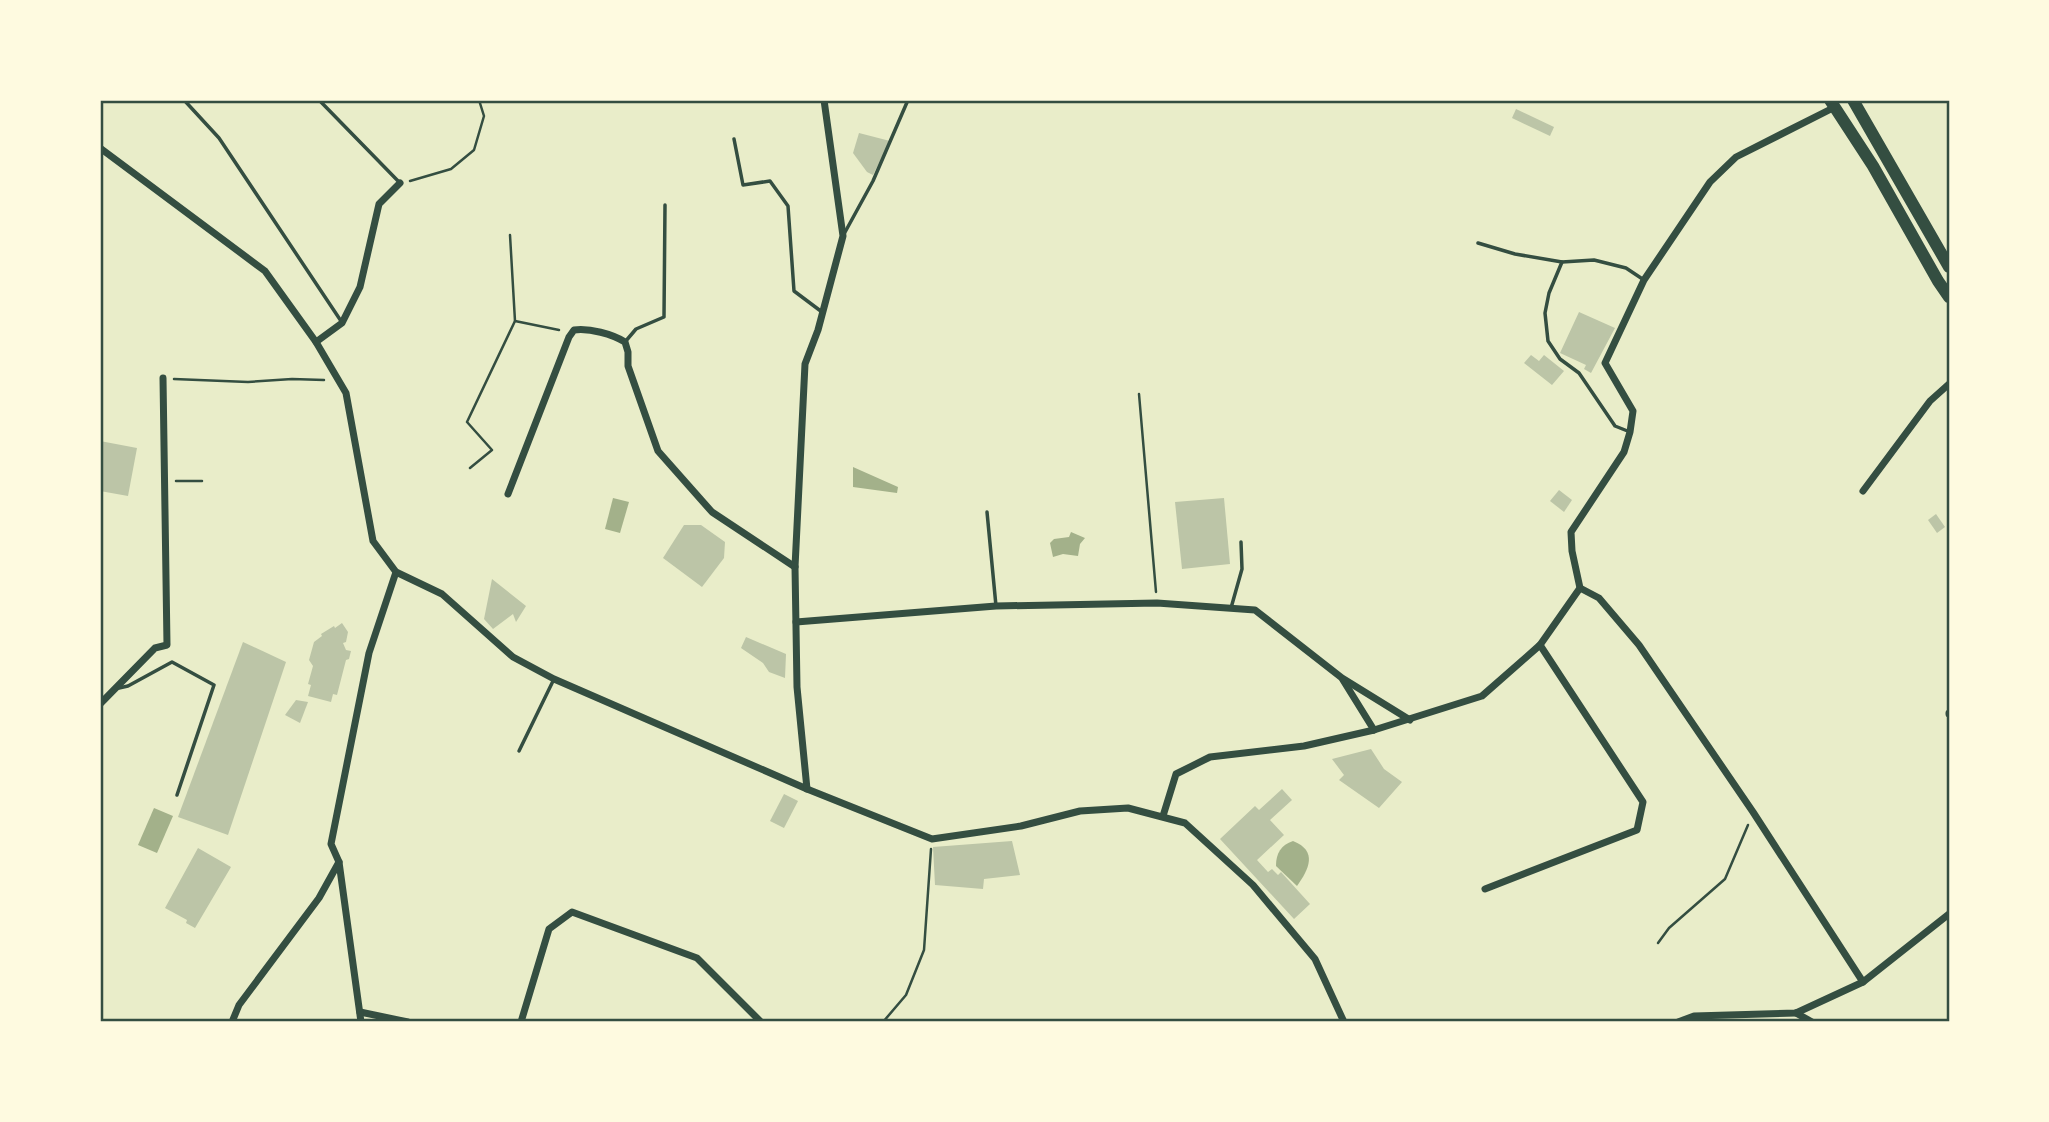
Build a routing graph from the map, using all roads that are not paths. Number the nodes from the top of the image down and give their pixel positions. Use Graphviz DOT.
graph roads {
  1 [pos="184,100"];
  2 [pos="319,100"];
  3 [pos="824,100"];
  4 [pos="908,100"];
  5 [pos="1853,100"];
  6 [pos="1832,103"];
  7 [pos="734,139"];
  8 [pos="100,148"];
  9 [pos="400,183"];
  10 [pos="664,205"];
  11 [pos="843,236"];
  12 [pos="1478,243"];
  13 [pos="1562,262"];
  14 [pos="1949,267"];
  15 [pos="1644,280"];
  16 [pos="1949,297"];
  17 [pos="823,313"];
  18 [pos="342,323"];
  19 [pos="316,342"];
  20 [pos="625,342"];
  21 [pos="163,379"];
  22 [pos="1949,384"];
  23 [pos="1630,432"];
  24 [pos="1863,491"];
  25 [pos="508,494"];
  26 [pos="987,512"];
  27 [pos="1241,542"];
  28 [pos="794,567"];
  29 [pos="396,572"];
  30 [pos="1580,588"];
  31 [pos="996,606"];
  32 [pos="1231,608"];
  33 [pos="796,622"];
  34 [pos="1540,645"];
  35 [pos="1342,678"];
  36 [pos="554,679"];
  37 [pos="114,689"];
  38 [pos="100,704"];
  39 [pos="1410,720"];
  40 [pos="1374,730"];
  41 [pos="519,751"];
  42 [pos="807,789"];
  43 [pos="177,796"];
  44 [pos="1163,816"];
  45 [pos="340,862"];
  46 [pos="1485,889"];
  47 [pos="1949,914"];
  48 [pos="1863,982"];
  49 [pos="360,1012"];
  50 [pos="1796,1013"];
  51 [pos="232,1022"];
  52 [pos="361,1022"];
  53 [pos="408,1022"];
  54 [pos="521,1022"];
  55 [pos="761,1022"];
  56 [pos="1344,1022"];
  57 [pos="1678,1022"];
  58 [pos="1812,1022"];
  1 -- 18 [label="lane"];
  2 -- 9 [label="lane"];
  3 -- 11 [label="street"];
  4 -- 11 [label="lane"];
  5 -- 14 [label="highway"];
  6 -- 15 [label="street"];
  6 -- 16 [label="highway"];
  7 -- 17 [label="lane"];
  8 -- 19 [label="street"];
  9 -- 18 [label="street"];
  10 -- 20 [label="lane"];
  11 -- 17 [label="street"];
  12 -- 13 [label="lane"];
  13 -- 15 [label="lane"];
  13 -- 23 [label="lane"];
  15 -- 23 [label="street"];
  17 -- 28 [label="street"];
  18 -- 19 [label="street"];
  19 -- 29 [label="street"];
  20 -- 25 [label="street"];
  20 -- 28 [label="street"];
  21 -- 37 [label="street"];
  22 -- 24 [label="street"];
  23 -- 30 [label="street"];
  26 -- 31 [label="lane"];
  27 -- 32 [label="lane"];
  28 -- 33 [label="street"];
  29 -- 36 [label="street"];
  29 -- 45 [label="street"];
  30 -- 34 [label="street"];
  30 -- 48 [label="street"];
  31 -- 32 [label="street"];
  31 -- 33 [label="street"];
  32 -- 35 [label="street"];
  33 -- 42 [label="street"];
  34 -- 39 [label="street"];
  34 -- 46 [label="street"];
  35 -- 39 [label="street"];
  35 -- 40 [label="street"];
  36 -- 41 [label="lane"];
  36 -- 42 [label="street"];
  37 -- 38 [label="street"];
  37 -- 43 [label="lane"];
  39 -- 40 [label="street"];
  40 -- 44 [label="street"];
  42 -- 44 [label="street"];
  44 -- 56 [label="street"];
  45 -- 49 [label="street"];
  45 -- 51 [label="street"];
  47 -- 48 [label="street"];
  48 -- 50 [label="street"];
  49 -- 52 [label="street"];
  49 -- 53 [label="street"];
  50 -- 57 [label="street"];
  50 -- 58 [label="street"];
  54 -- 55 [label="street"];
}
